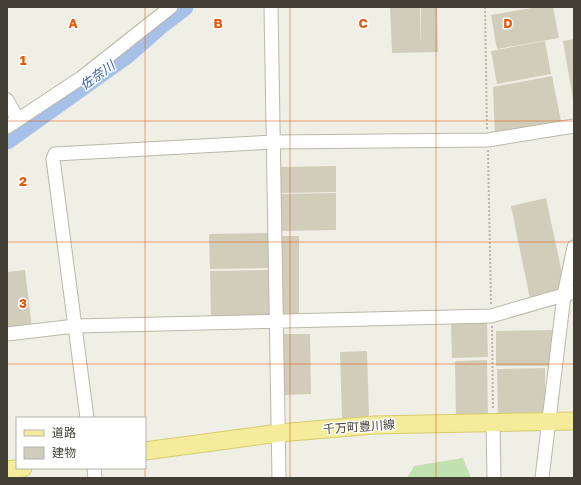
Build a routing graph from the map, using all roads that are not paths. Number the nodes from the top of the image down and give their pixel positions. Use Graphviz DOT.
graph roads {
  1 [pos="171,7"];
  2 [pos="271,7"];
  3 [pos="7,100"];
  4 [pos="12,124"];
  5 [pos="574,126"];
  6 [pos="274,142"];
  7 [pos="574,247"];
  8 [pos="569,294"];
  9 [pos="277,320"];
  10 [pos="75,326"];
  11 [pos="7,334"];
  12 [pos="87,417"];
  13 [pos="574,421"];
  14 [pos="493,422"];
  15 [pos="549,422"];
  16 [pos="279,433"];
  17 [pos="146,451"];
  18 [pos="279,478"];
  19 [pos="494,478"];
  20 [pos="542,478"];
  1 -- 4 [label="street"];
  2 -- 6 [label="street"];
  3 -- 4 [label="street"];
  5 -- 6 [label="street"];
  6 -- 9 [label="street"];
  6 -- 10 [label="street"];
  7 -- 8 [label="street"];
  8 -- 9 [label="street"];
  8 -- 15 [label="street"];
  9 -- 10 [label="street"];
  9 -- 16 [label="street"];
  10 -- 11 [label="street"];
  10 -- 12 [label="street"];
  13 -- 15 [label="main road, 千万町豊川線"];
  14 -- 15 [label="main road, 千万町豊川線"];
  14 -- 16 [label="main road, 千万町豊川線"];
  14 -- 19 [label="street"];
  15 -- 20 [label="street"];
  16 -- 17 [label="main road, 千万町豊川線"];
  16 -- 18 [label="street"];
}
